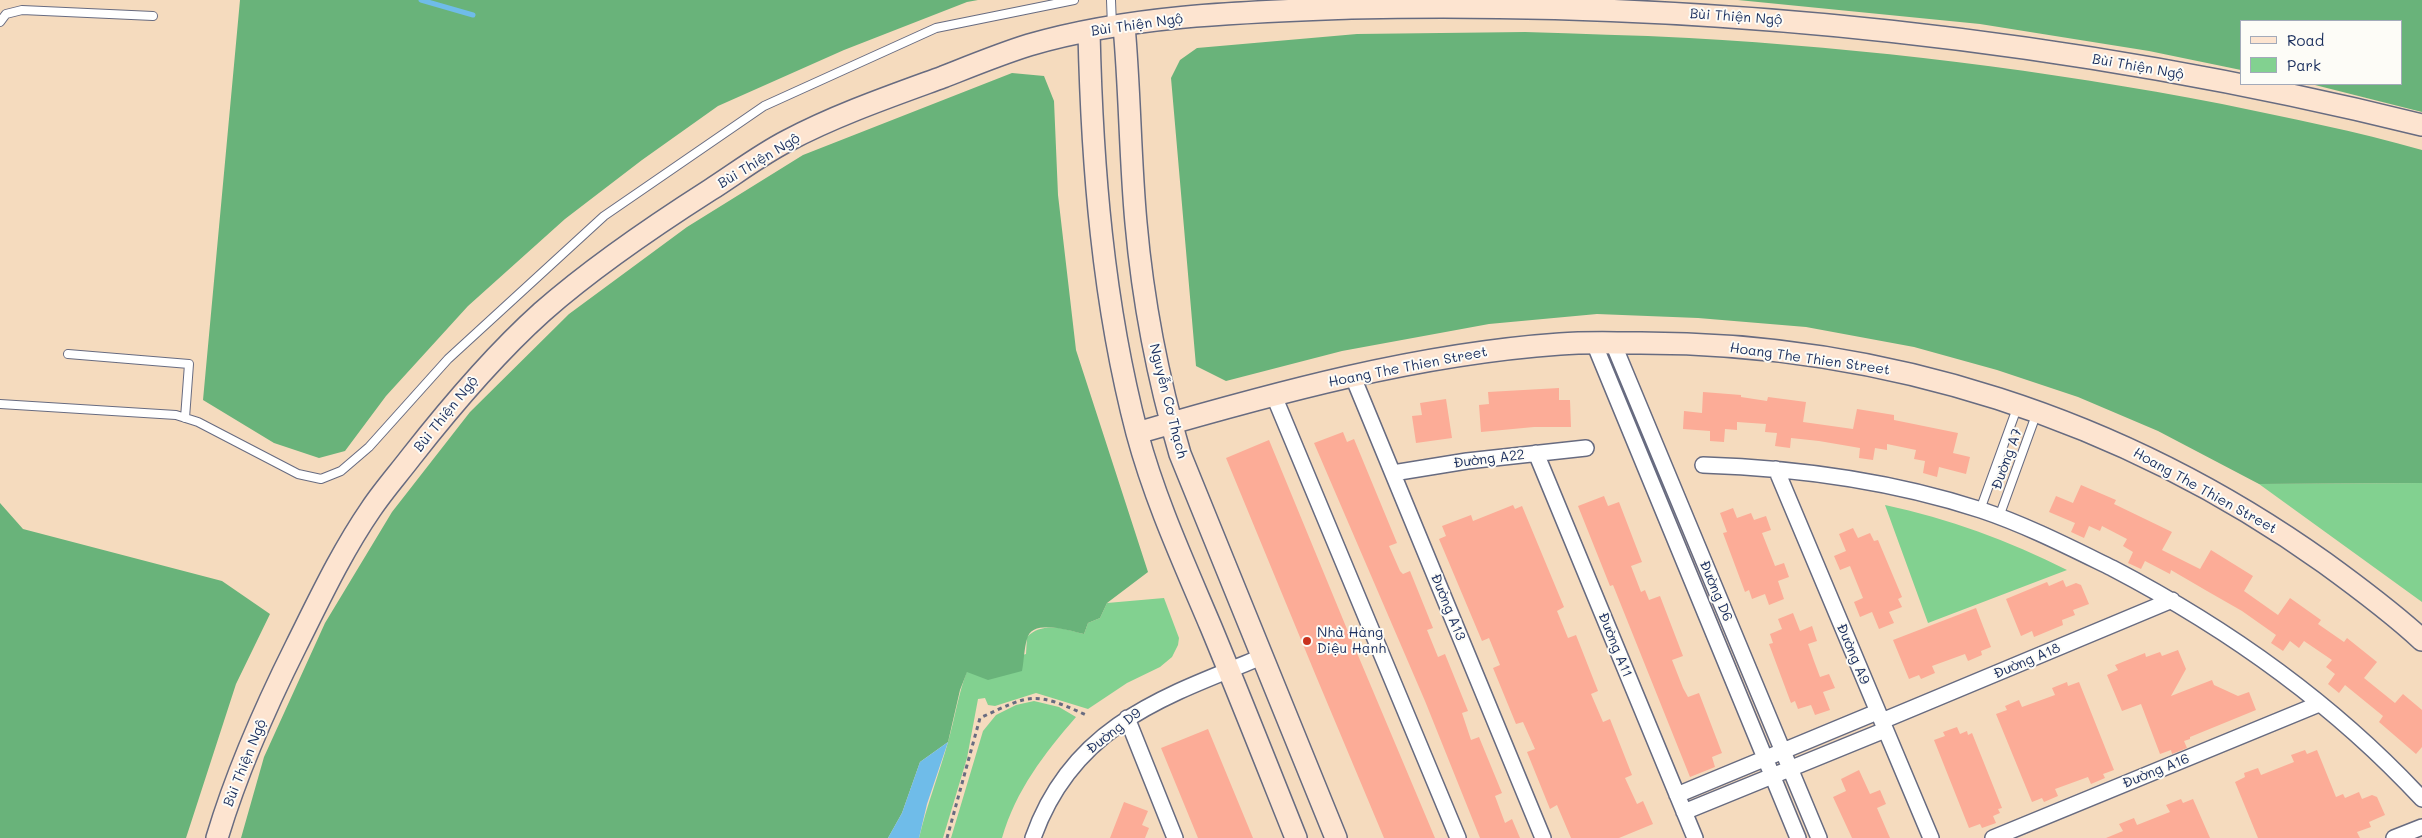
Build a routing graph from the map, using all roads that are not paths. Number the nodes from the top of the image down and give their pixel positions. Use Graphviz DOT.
graph roads {
  1 [pos="1074,0"];
  2 [pos="1111,0"];
  3 [pos="153,16"];
  4 [pos="0,22"];
  5 [pos="1118,27"];
  6 [pos="1089,32"];
  7 [pos="2240,84"];
  8 [pos="2243,85"];
  9 [pos="2422,125"];
  10 [pos="1604,343"];
  11 [pos="68,354"];
  12 [pos="1353,377"];
  13 [pos="1274,396"];
  14 [pos="0,404"];
  15 [pos="2028,407"];
  16 [pos="185,418"];
  17 [pos="1171,423"];
  18 [pos="1137,433"];
  19 [pos="1586,448"];
  20 [pos="1536,453"];
  21 [pos="1703,465"];
  22 [pos="1776,469"];
  23 [pos="1393,473"];
  24 [pos="1980,510"];
  25 [pos="1999,517"];
  26 [pos="2172,600"];
  27 [pos="2422,640"];
  28 [pos="1262,658"];
  29 [pos="1228,671"];
  30 [pos="2320,704"];
  31 [pos="1127,718"];
  32 [pos="1881,721"];
  33 [pos="1783,751"];
  34 [pos="1765,758"];
  35 [pos="1790,768"];
  36 [pos="1772,775"];
  37 [pos="1677,795"];
  38 [pos="2422,800"];
  39 [pos="1684,812"];
  40 [pos="2422,827"];
  41 [pos="217,838"];
  42 [pos="1033,838"];
  43 [pos="1175,838"];
  44 [pos="1296,838"];
  45 [pos="1336,838"];
  46 [pos="1458,838"];
  47 [pos="1543,838"];
  48 [pos="1695,838"];
  49 [pos="1798,838"];
  50 [pos="1819,838"];
  51 [pos="1930,838"];
  52 [pos="1993,838"];
  53 [pos="2394,838"];
  1 -- 16 [label="lane"];
  2 -- 5 [label="lane"];
  3 -- 4 [label="lane"];
  5 -- 6 [label="street, Bùi Thiện Ngộ"];
  5 -- 7 [label="street, Bùi Thiện Ngộ"];
  5 -- 17 [label="street, Nguyễn Cơ Thạch"];
  6 -- 18 [label="street"];
  6 -- 41 [label="street, Bùi Thiện Ngộ"];
  8 -- 9 [label="street, Bùi Thiện Ngộ"];
  10 -- 12 [label="street, Hoang The Thien Street"];
  10 -- 15 [label="street, Hoang The Thien Street"];
  10 -- 33 [label="street, Đường D6"];
  10 -- 34 [label="street, Đường D6"];
  11 -- 16 [label="lane"];
  12 -- 13 [label="street, Hoang The Thien Street"];
  12 -- 23 [label="street, Đường A13"];
  13 -- 17 [label="street, Hoang The Thien Street"];
  13 -- 46 [label="street"];
  14 -- 16 [label="lane"];
  15 -- 24 [label="lane, Đường A7"];
  15 -- 25 [label="lane, Đường A7"];
  15 -- 27 [label="street, Hoang The Thien Street"];
  17 -- 18 [label="street, Hoang The Thien Street"];
  17 -- 28 [label="street, Nguyễn Cơ Thạch"];
  18 -- 29 [label="street"];
  19 -- 20 [label="street, Đường A22"];
  20 -- 23 [label="street, Đường A22"];
  20 -- 37 [label="street, Đường A11"];
  21 -- 22 [label="street"];
  22 -- 24 [label="street"];
  22 -- 32 [label="street, Đường A9"];
  23 -- 47 [label="street, Đường A13"];
  24 -- 25 [label="street"];
  25 -- 26 [label="street"];
  26 -- 30 [label="street"];
  26 -- 32 [label="street, Đường A18"];
  28 -- 29 [label="street, Đường D9"];
  28 -- 45 [label="street, Nguyễn Cơ Thạch"];
  29 -- 31 [label="street, Đường D9"];
  29 -- 44 [label="street"];
  30 -- 38 [label="street"];
  30 -- 52 [label="street, Đường A16"];
  31 -- 42 [label="street, Đường D9"];
  31 -- 43 [label="street"];
  32 -- 33 [label="street, Đường A18"];
  32 -- 35 [label="street, Đường A18"];
  32 -- 51 [label="street, Đường A9"];
  33 -- 34 [label="street, Đường A18"];
  33 -- 35 [label="street, Đường D6"];
  34 -- 36 [label="street, Đường D6"];
  34 -- 37 [label="street, Đường A18"];
  35 -- 36 [label="street, Đường A18"];
  35 -- 50 [label="street, Đường D6"];
  36 -- 39 [label="street, Đường A18"];
  36 -- 49 [label="street, Đường D6"];
  37 -- 39 [label="street, Đường A11"];
  39 -- 48 [label="street, Đường A11"];
  40 -- 53 [label="street"];
}
